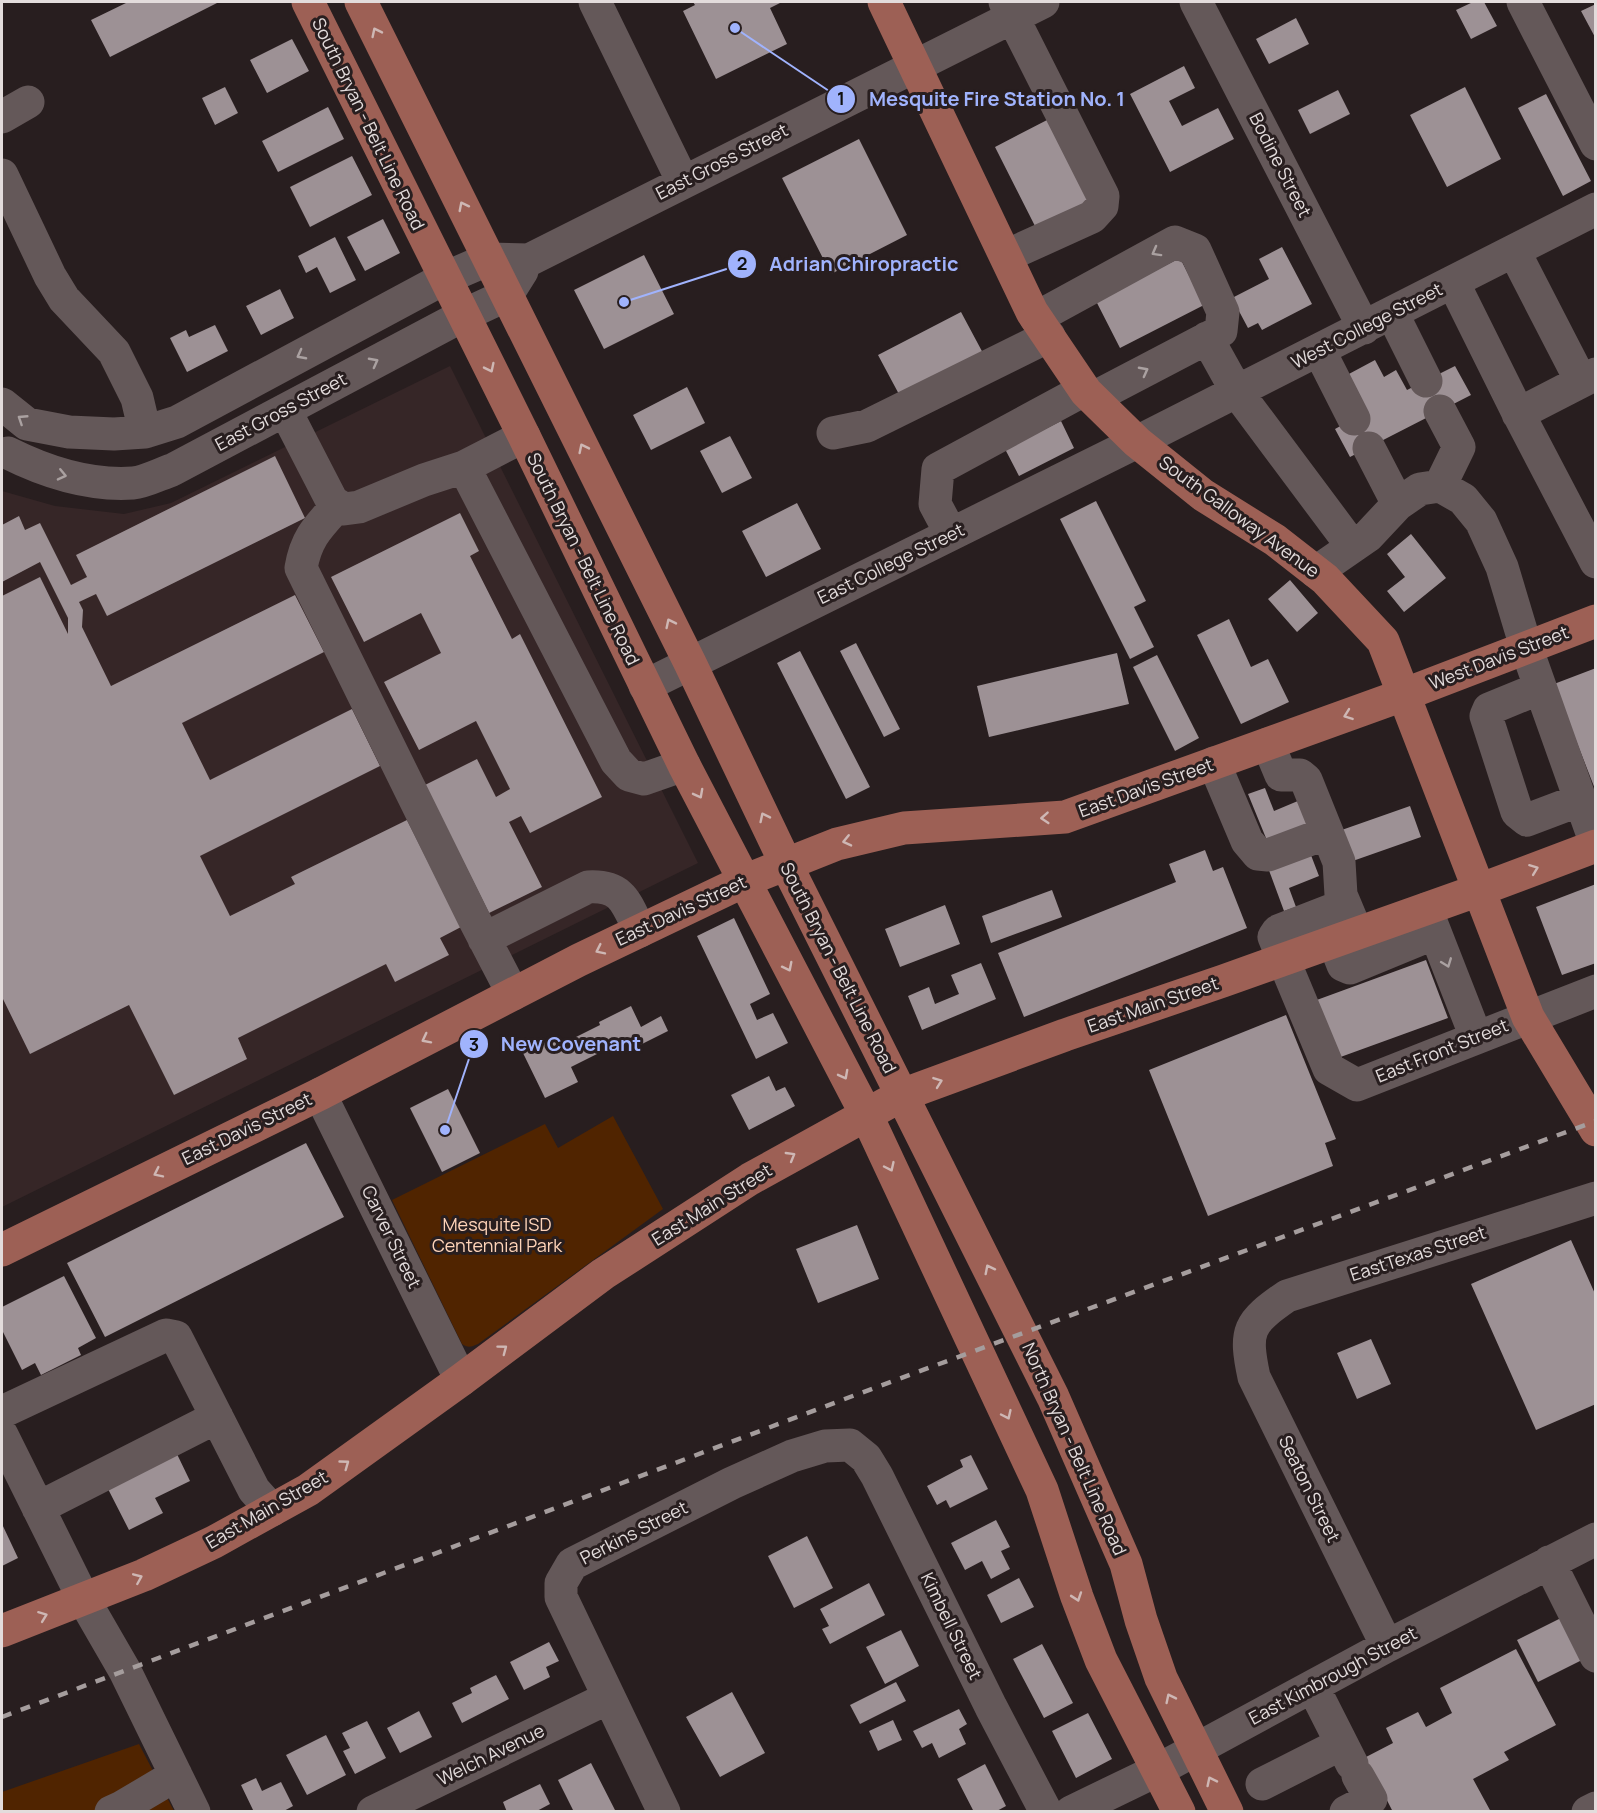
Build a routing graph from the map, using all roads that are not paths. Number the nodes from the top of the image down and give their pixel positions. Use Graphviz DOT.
graph roads {
  1 [pos="308,2"];
  2 [pos="361,2"];
  3 [pos="595,2"];
  4 [pos="884,2"];
  5 [pos="1043,2"];
  6 [pos="1196,2"];
  7 [pos="1524,2"];
  8 [pos="1009,10"];
  9 [pos="915,64"];
  10 [pos="404,89"];
  11 [pos="361,109"];
  12 [pos="1596,144"];
  13 [pos="2,175"];
  14 [pos="683,182"];
  15 [pos="1596,209"];
  16 [pos="1514,251"];
  17 [pos="1006,256"];
  18 [pos="489,259"];
  19 [pos="529,260"];
  20 [pos="445,278"];
  21 [pos="1453,282"];
  22 [pos="507,295"];
  23 [pos="464,315"];
  24 [pos="1378,321"];
  25 [pos="1042,327"];
  26 [pos="1207,338"];
  27 [pos="1319,350"];
  28 [pos="1588,377"];
  29 [pos="1426,381"];
  30 [pos="1237,392"];
  31 [pos="1088,394"];
  32 [pos="2,404"];
  33 [pos="285,410"];
  34 [pos="1440,411"];
  35 [pos="1518,414"];
  36 [pos="1354,418"];
  37 [pos="146,432"];
  38 [pos="833,432"];
  39 [pos="524,436"];
  40 [pos="1137,442"];
  41 [pos="1369,448"];
  42 [pos="4,450"];
  43 [pos="464,466"];
  44 [pos="1440,486"];
  45 [pos="1398,504"];
  46 [pos="338,505"];
  47 [pos="951,534"];
  48 [pos="1352,546"];
  49 [pos="1596,562"];
  50 [pos="1316,572"];
  51 [pos="1596,621"];
  52 [pos="1526,647"];
  53 [pos="690,663"];
  54 [pos="645,686"];
  55 [pos="1540,688"];
  56 [pos="1403,695"];
  57 [pos="1268,744"];
  58 [pos="1214,763"];
  59 [pos="684,765"];
  60 [pos="1580,800"];
  61 [pos="1327,833"];
  62 [pos="1596,845"];
  63 [pos="786,864"];
  64 [pos="744,881"];
  65 [pos="1479,890"];
  66 [pos="1431,921"];
  67 [pos="1345,927"];
  68 [pos="640,931"];
  69 [pos="484,939"];
  70 [pos="1282,960"];
  71 [pos="513,994"];
  72 [pos="1591,996"];
  73 [pos="1527,1017"];
  74 [pos="1476,1037"];
  75 [pos="320,1094"];
  76 [pos="902,1095"];
  77 [pos="1596,1100"];
  78 [pos="866,1114"];
  79 [pos="1596,1130"];
  80 [pos="1596,1198"];
  81 [pos="2,1250"];
  82 [pos="1251,1327"];
  83 [pos="461,1380"];
  84 [pos="2,1412"];
  85 [pos="217,1417"];
  86 [pos="2,1435"];
  87 [pos="850,1445"];
  88 [pos="38,1509"];
  89 [pos="272,1510"];
  90 [pos="1596,1539"];
  91 [pos="1549,1563"];
  92 [pos="84,1600"];
  93 [pos="2,1631"];
  94 [pos="1387,1646"];
  95 [pos="1596,1656"];
  96 [pos="1312,1687"];
  97 [pos="608,1698"];
  98 [pos="1196,1750"];
  99 [pos="1350,1761"];
  100 [pos="1158,1770"];
  101 [pos="176,1775"];
  102 [pos="1262,1784"];
  103 [pos="1596,1808"];
  104 [pos="111,1812"];
  105 [pos="194,1812"];
  106 [pos="373,1812"];
  107 [pos="664,1812"];
  108 [pos="1046,1812"];
  109 [pos="1071,1812"];
  110 [pos="1179,1812"];
  111 [pos="1227,1812"];
  112 [pos="1346,1812"];
  113 [pos="1588,1812"];
  1 -- 11 [label="main road, South Bryan - Belt Line Road"];
  10 -- 2 [label="main road, South Bryan - Belt Line Road, one-way"];
  3 -- 14 [label="street"];
  4 -- 9 [label="main road, South Galloway Avenue"];
  5 -- 8 [label="street, East Gross Street"];
  6 -- 24 [label="street, Bodine Street"];
  7 -- 12 [label="street"];
  8 -- 9 [label="street, East Gross Street"];
  8 -- 17 [label="street"];
  9 -- 14 [label="street, East Gross Street"];
  9 -- 17 [label="main road, South Galloway Avenue"];
  10 -- 11 [label="main road"];
  18 -- 10 [label="main road, South Bryan - Belt Line Road, one-way"];
  11 -- 20 [label="main road, South Bryan - Belt Line Road"];
  13 -- 37 [label="street"];
  14 -- 19 [label="street, East Gross Street"];
  15 -- 16 [label="street, West College Street"];
  16 -- 21 [label="street, West College Street"];
  16 -- 28 [label="street"];
  17 -- 25 [label="main road, South Galloway Avenue"];
  18 -- 19 [label="street, East Gross Street"];
  18 -- 20 [label="street, East Gross Street"];
  18 -- 22 [label="main road, South Bryan - Belt Line Road"];
  19 -- 22 [label="street"];
  20 -- 23 [label="main road, South Bryan - Belt Line Road"];
  20 -- 37 [label="street, East Gross Street, one-way"];
  21 -- 24 [label="street, West College Street"];
  21 -- 35 [label="street"];
  22 -- 23 [label="street, East Gross Street"];
  53 -- 22 [label="main road, South Bryan - Belt Line Road, one-way"];
  33 -- 23 [label="street, East Gross Street, one-way"];
  23 -- 39 [label="main road, South Bryan - Belt Line Road, one-way"];
  24 -- 27 [label="street, West College Street"];
  24 -- 29 [label="street, Bodine Street"];
  26 -- 25 [label="street, one-way"];
  25 -- 31 [label="main road, South Galloway Avenue"];
  25 -- 38 [label="street"];
  26 -- 30 [label="street"];
  31 -- 26 [label="street, one-way"];
  27 -- 30 [label="street, West College Street"];
  27 -- 36 [label="street"];
  28 -- 35 [label="street"];
  30 -- 40 [label="street, West College Street"];
  30 -- 48 [label="street"];
  31 -- 40 [label="main road, South Galloway Avenue"];
  31 -- 47 [label="street"];
  37 -- 32 [label="street, East Gross Street, one-way"];
  42 -- 33 [label="street, East Gross Street, one-way"];
  33 -- 46 [label="street"];
  34 -- 44 [label="street"];
  35 -- 49 [label="street"];
  39 -- 43 [label="street"];
  39 -- 54 [label="main road, South Bryan - Belt Line Road"];
  40 -- 47 [label="street, East College Street"];
  40 -- 50 [label="main road, South Galloway Avenue"];
  41 -- 45 [label="street"];
  43 -- 46 [label="street"];
  43 -- 59 [label="street"];
  44 -- 45 [label="street"];
  44 -- 52 [label="street"];
  45 -- 48 [label="street"];
  46 -- 69 [label="street"];
  47 -- 53 [label="street, East College Street"];
  48 -- 50 [label="street"];
  50 -- 56 [label="main road, South Galloway Avenue"];
  51 -- 52 [label="main road, West Davis Street"];
  52 -- 55 [label="street"];
  52 -- 56 [label="main road, West Davis Street"];
  53 -- 54 [label="street, East College Street"];
  63 -- 53 [label="main road, South Bryan - Belt Line Road, one-way"];
  54 -- 59 [label="main road, South Bryan - Belt Line Road"];
  55 -- 60 [label="street"];
  55 -- 60 [label="street"];
  56 -- 57 [label="main road, East Davis Street, one-way"];
  56 -- 65 [label="main road, South Galloway Avenue"];
  57 -- 58 [label="main road, East Davis Street"];
  57 -- 61 [label="street"];
  58 -- 61 [label="street"];
  58 -- 63 [label="main road, East Davis Street, one-way"];
  59 -- 64 [label="main road, South Bryan - Belt Line Road, one-way"];
  60 -- 62 [label="street"];
  61 -- 67 [label="street"];
  65 -- 62 [label="main road, one-way"];
  63 -- 64 [label="main road, East Davis Street"];
  63 -- 76 [label="main road, South Bryan - Belt Line Road"];
  64 -- 68 [label="main road, East Davis Street"];
  64 -- 78 [label="main road, South Bryan - Belt Line Road, one-way"];
  65 -- 66 [label="main road"];
  65 -- 73 [label="main road, South Galloway Avenue"];
  66 -- 67 [label="street"];
  66 -- 74 [label="street, one-way"];
  67 -- 70 [label="main road, East Main Street"];
  68 -- 69 [label="street"];
  68 -- 71 [label="main road, East Davis Street, one-way"];
  69 -- 71 [label="street"];
  70 -- 74 [label="street, East Front Street"];
  76 -- 70 [label="main road, East Main Street, one-way"];
  71 -- 75 [label="main road, East Davis Street, one-way"];
  72 -- 73 [label="street, East Front Street"];
  73 -- 74 [label="street, East Front Street"];
  73 -- 77 [label="main road"];
  73 -- 79 [label="main road, South Galloway Avenue"];
  75 -- 81 [label="main road, East Davis Street, one-way"];
  75 -- 83 [label="street, Carver Street"];
  76 -- 78 [label="main road, East Main Street"];
  98 -- 76 [label="main road, North Bryan - Belt Line Road, one-way"];
  83 -- 78 [label="main road, East Main Street, one-way"];
  78 -- 100 [label="main road, one-way"];
  80 -- 82 [label="street, EastTexas Street"];
  82 -- 94 [label="street, Seaton Street"];
  89 -- 83 [label="main road, East Main Street, one-way"];
  84 -- 85 [label="street"];
  85 -- 88 [label="street"];
  85 -- 89 [label="street"];
  86 -- 88 [label="street"];
  87 -- 97 [label="street, Perkins Street"];
  87 -- 108 [label="street, Kimbell Street"];
  88 -- 92 [label="street"];
  92 -- 89 [label="main road, East Main Street, one-way"];
  90 -- 91 [label="street, East Kimbrough Street"];
  91 -- 94 [label="street, East Kimbrough Street"];
  91 -- 95 [label="street"];
  93 -- 92 [label="main road, East Main Street, one-way"];
  92 -- 101 [label="street"];
  92 -- 101 [label="street"];
  94 -- 96 [label="street, East Kimbrough Street"];
  96 -- 98 [label="street, East Kimbrough Street"];
  96 -- 99 [label="street"];
  97 -- 106 [label="street, Welch Avenue"];
  97 -- 107 [label="street, Perkins Street"];
  98 -- 100 [label="street, East Kimbrough Street"];
  111 -- 98 [label="main road, North Bryan - Belt Line Road, one-way"];
  99 -- 102 [label="street"];
  99 -- 112 [label="street"];
  100 -- 109 [label="street, East Kimbrough Street"];
  100 -- 110 [label="main road"];
  101 -- 104 [label="street"];
  101 -- 105 [label="street"];
  103 -- 113 [label="street"];
}
